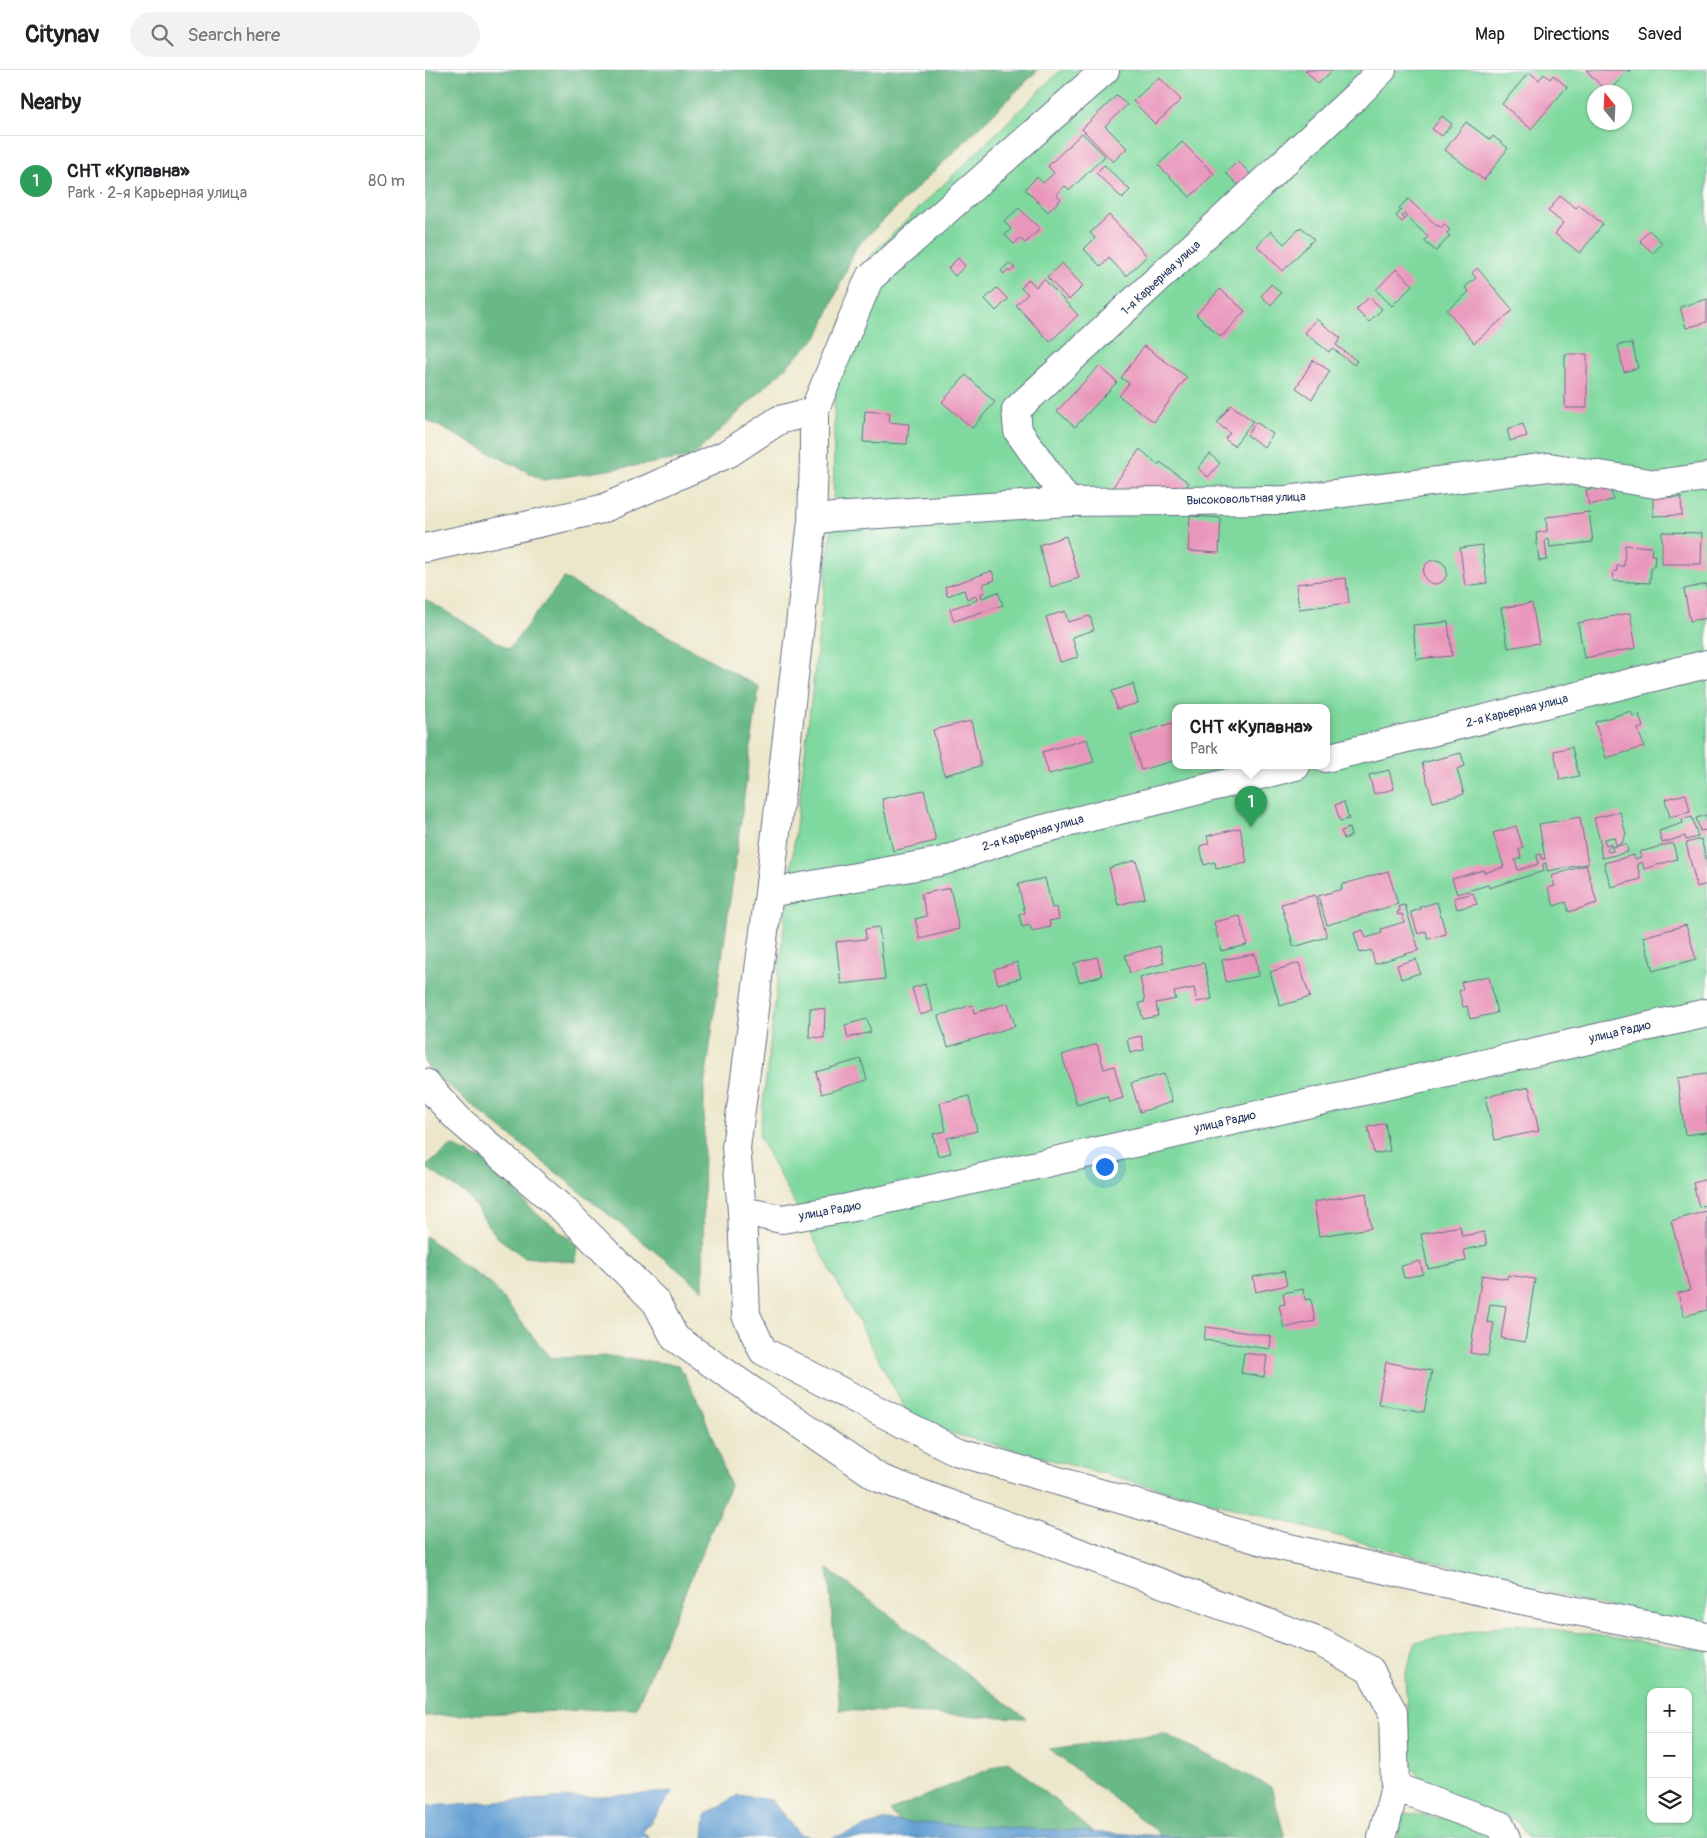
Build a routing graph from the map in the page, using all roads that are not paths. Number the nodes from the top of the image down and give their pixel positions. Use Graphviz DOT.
graph roads {
  1 [pos="1105,70"];
  2 [pos="1382,70"];
  3 [pos="814,410"];
  4 [pos="1707,477"];
  5 [pos="1068,502"];
  6 [pos="812,521"];
  7 [pos="425,548"];
  8 [pos="1707,664"];
  9 [pos="1330,757"];
  10 [pos="1284,769"];
  11 [pos="769,893"];
  12 [pos="1707,1013"];
  13 [pos="425,1083"];
  14 [pos="742,1211"];
  15 [pos="1707,1637"];
  16 [pos="1395,1787"];
  17 [pos="1382,1838"];
  18 [pos="1506,1838"];
  1 -- 3 [label="street"];
  2 -- 5 [label="street, 1-я Карьерная улица"];
  3 -- 6 [label="street"];
  3 -- 7 [label="street"];
  4 -- 5 [label="street, Высоковольтная улица"];
  5 -- 6 [label="street, Высоковольтная улица"];
  6 -- 11 [label="street"];
  8 -- 9 [label="street, 2-я Карьерная улица"];
  10 -- 11 [label="street, 2-я Карьерная улица"];
  11 -- 14 [label="street"];
  12 -- 14 [label="street, улица Радио"];
  13 -- 16 [label="street"];
  14 -- 15 [label="street"];
  16 -- 17 [label="street"];
  16 -- 18 [label="street"];
}
